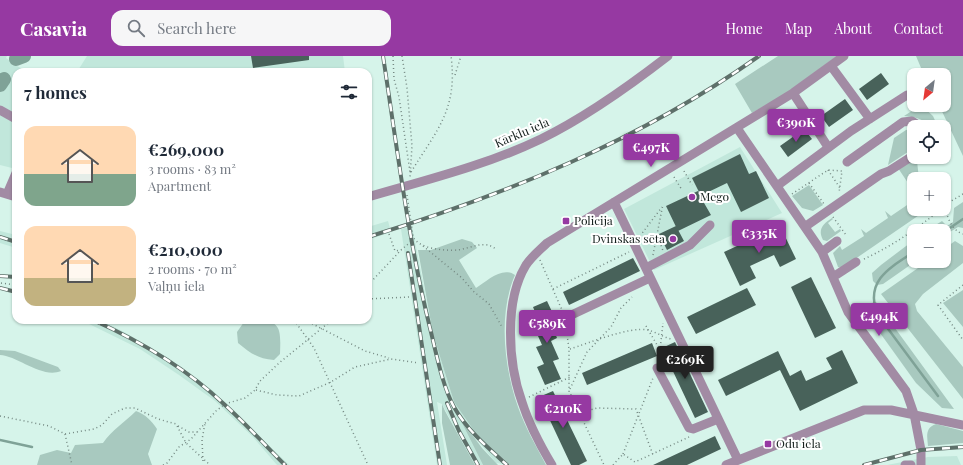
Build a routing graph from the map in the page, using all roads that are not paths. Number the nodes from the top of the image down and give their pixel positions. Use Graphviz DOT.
graph roads {
  1 [pos="658,56"];
  2 [pos="668,56"];
  3 [pos="844,56"];
  4 [pos="831,66"];
  5 [pos="652,69"];
  6 [pos="793,93"];
  7 [pos="907,95"];
  8 [pos="0,110"];
  9 [pos="12,117"];
  10 [pos="870,120"];
  11 [pos="907,122"];
  12 [pos="737,128"];
  13 [pos="828,148"];
  14 [pos="907,160"];
  15 [pos="847,162"];
  16 [pos="12,179"];
  17 [pos="777,186"];
  18 [pos="3,193"];
  19 [pos="372,196"];
  20 [pos="614,202"];
  21 [pos="710,225"];
  22 [pos="806,226"];
  23 [pos="837,241"];
  24 [pos="822,252"];
  25 [pos="856,262"];
  26 [pos="648,267"];
  27 [pos="650,278"];
  28 [pos="833,278"];
  29 [pos="565,318"];
  30 [pos="658,368"];
  31 [pos="914,414"];
  32 [pos="718,419"];
  33 [pos="963,425"];
  34 [pos="738,460"];
  35 [pos="552,465"];
  36 [pos="726,465"];
  37 [pos="905,465"];
  38 [pos="911,465"];
  39 [pos="921,465"];
  1 -- 5 [label="street"];
  2 -- 5 [label="street, Kārklu iela"];
  3 -- 4 [label="street"];
  4 -- 6 [label="street"];
  4 -- 10 [label="street"];
  5 -- 19 [label="street, Kārklu iela"];
  6 -- 12 [label="street"];
  6 -- 13 [label="street"];
  7 -- 10 [label="street"];
  8 -- 9 [label="street"];
  10 -- 13 [label="street"];
  11 -- 15 [label="street"];
  12 -- 17 [label="street"];
  12 -- 20 [label="street"];
  13 -- 17 [label="street"];
  14 -- 22 [label="street"];
  16 -- 18 [label="street"];
  17 -- 22 [label="street"];
  20 -- 26 [label="street"];
  20 -- 35 [label="street"];
  21 -- 26 [label="street"];
  22 -- 24 [label="street"];
  23 -- 24 [label="street"];
  24 -- 28 [label="street"];
  25 -- 28 [label="street"];
  26 -- 27 [label="street"];
  27 -- 29 [label="street"];
  27 -- 32 [label="street"];
  28 -- 31 [label="street"];
  30 -- 32 [label="street"];
  31 -- 33 [label="street"];
  31 -- 34 [label="street"];
  31 -- 39 [label="street"];
  32 -- 34 [label="street"];
  34 -- 36 [label="street"];
  37 -- 38 [label="street"];
}
